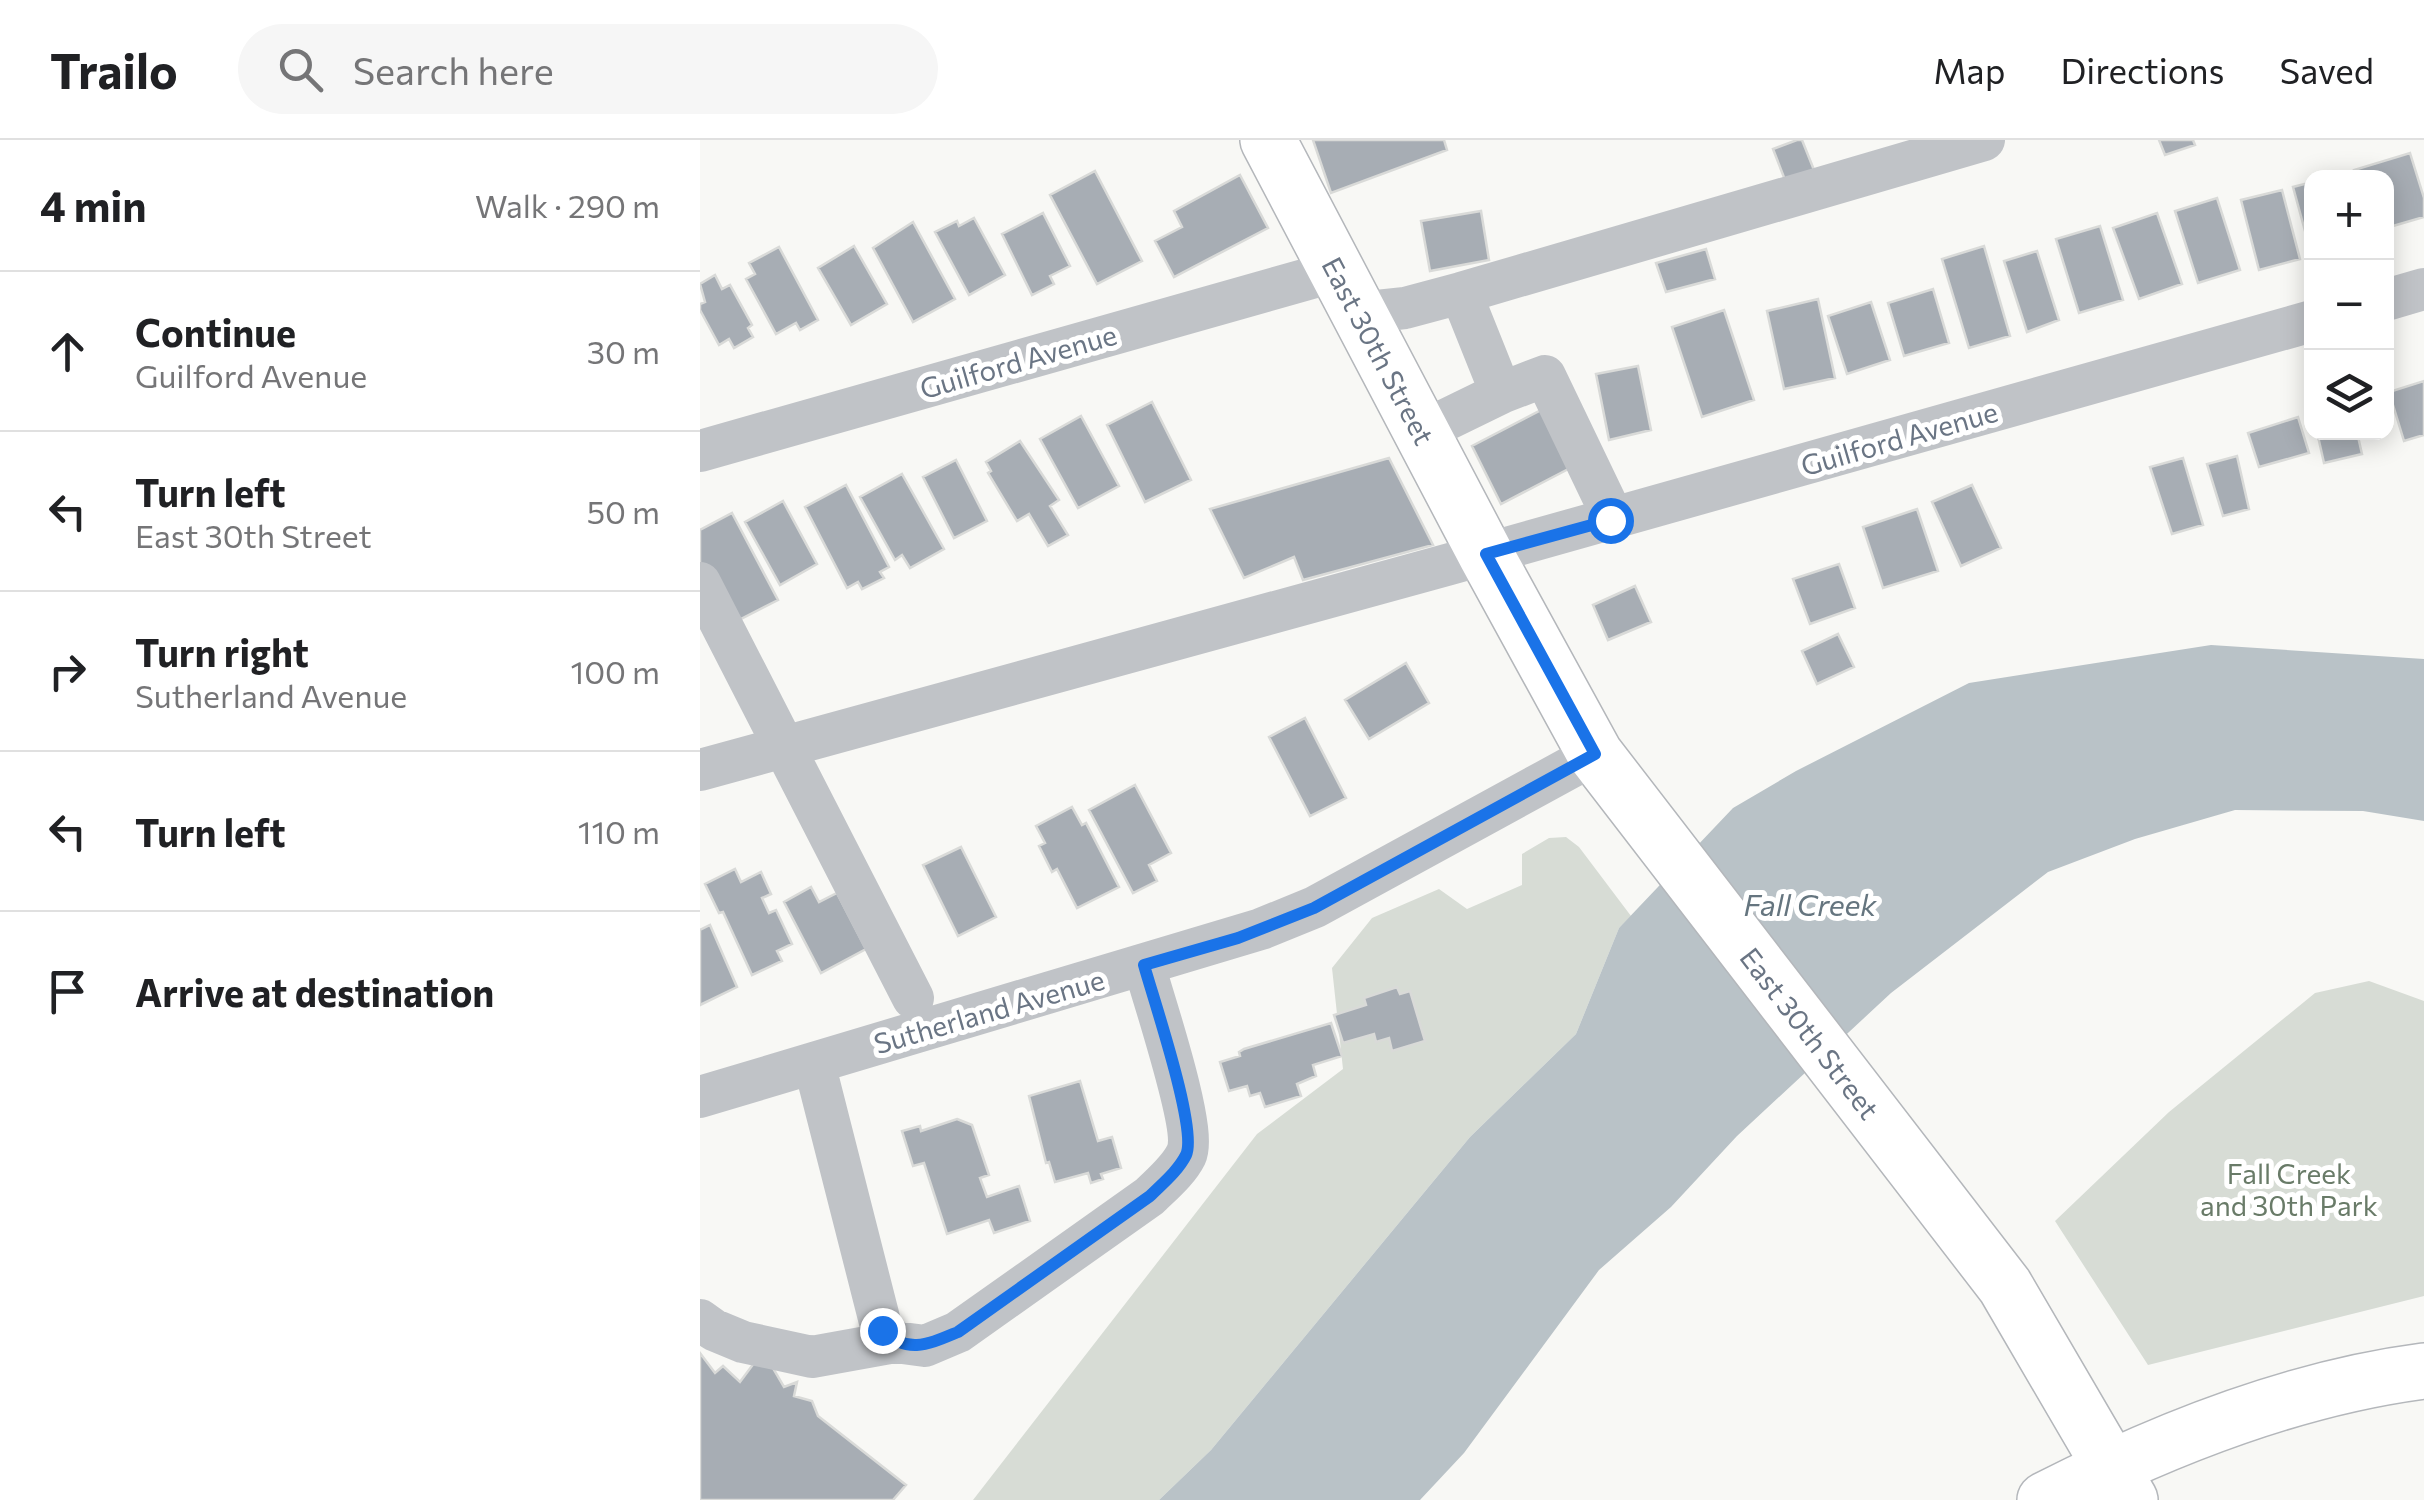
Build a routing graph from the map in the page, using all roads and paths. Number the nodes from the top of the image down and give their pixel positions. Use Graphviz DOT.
graph roads {
  1 [pos="1268,140"];
  2 [pos="1984,140"];
  3 [pos="2424,289"];
  4 [pos="1347,292"];
  5 [pos="1461,293"];
  6 [pos="2394,298"];
  7 [pos="2304,323"];
  8 [pos="1501,393"];
  9 [pos="1421,432"];
  10 [pos="700,451"];
  11 [pos="1610,520"];
  12 [pos="1486,554"];
  13 [pos="700,584"];
  14 [pos="782,748"];
  15 [pos="1595,754"];
  16 [pos="700,770"];
  17 [pos="1144,965"];
  18 [pos="912,998"];
  19 [pos="814,1062"];
  20 [pos="700,1096"];
  21 [pos="700,1320"];
  22 [pos="895,1342"];
  23 [pos="2424,1371"];
  24 [pos="2121,1483"];
  25 [pos="2045,1500"];
  1 -- 4 [label="main road, East 30th Street"];
  2 -- 5 [label="street, Guilford Avenue"];
  3 -- 6 [label="street"];
  4 -- 5 [label="street, Guilford Avenue"];
  4 -- 9 [label="main road, East 30th Street"];
  4 -- 10 [label="street, Guilford Avenue"];
  5 -- 8 [label="street"];
  7 -- 11 [label="street, Guilford Avenue"];
  8 -- 9 [label="street"];
  8 -- 11 [label="street"];
  9 -- 12 [label="main road, East 30th Street"];
  11 -- 12 [label="street, Guilford Avenue"];
  12 -- 14 [label="street, Guilford Avenue"];
  12 -- 15 [label="main road, East 30th Street"];
  13 -- 14 [label="street"];
  14 -- 16 [label="street, Guilford Avenue"];
  14 -- 18 [label="street"];
  15 -- 17 [label="street, Sutherland Avenue"];
  15 -- 24 [label="main road, East 30th Street"];
  17 -- 19 [label="street, Sutherland Avenue"];
  17 -- 22 [label="street"];
  19 -- 20 [label="street, Sutherland Avenue"];
  19 -- 22 [label="street"];
  21 -- 22 [label="street"];
  23 -- 24 [label="main road"];
  24 -- 25 [label="main road"];
}
